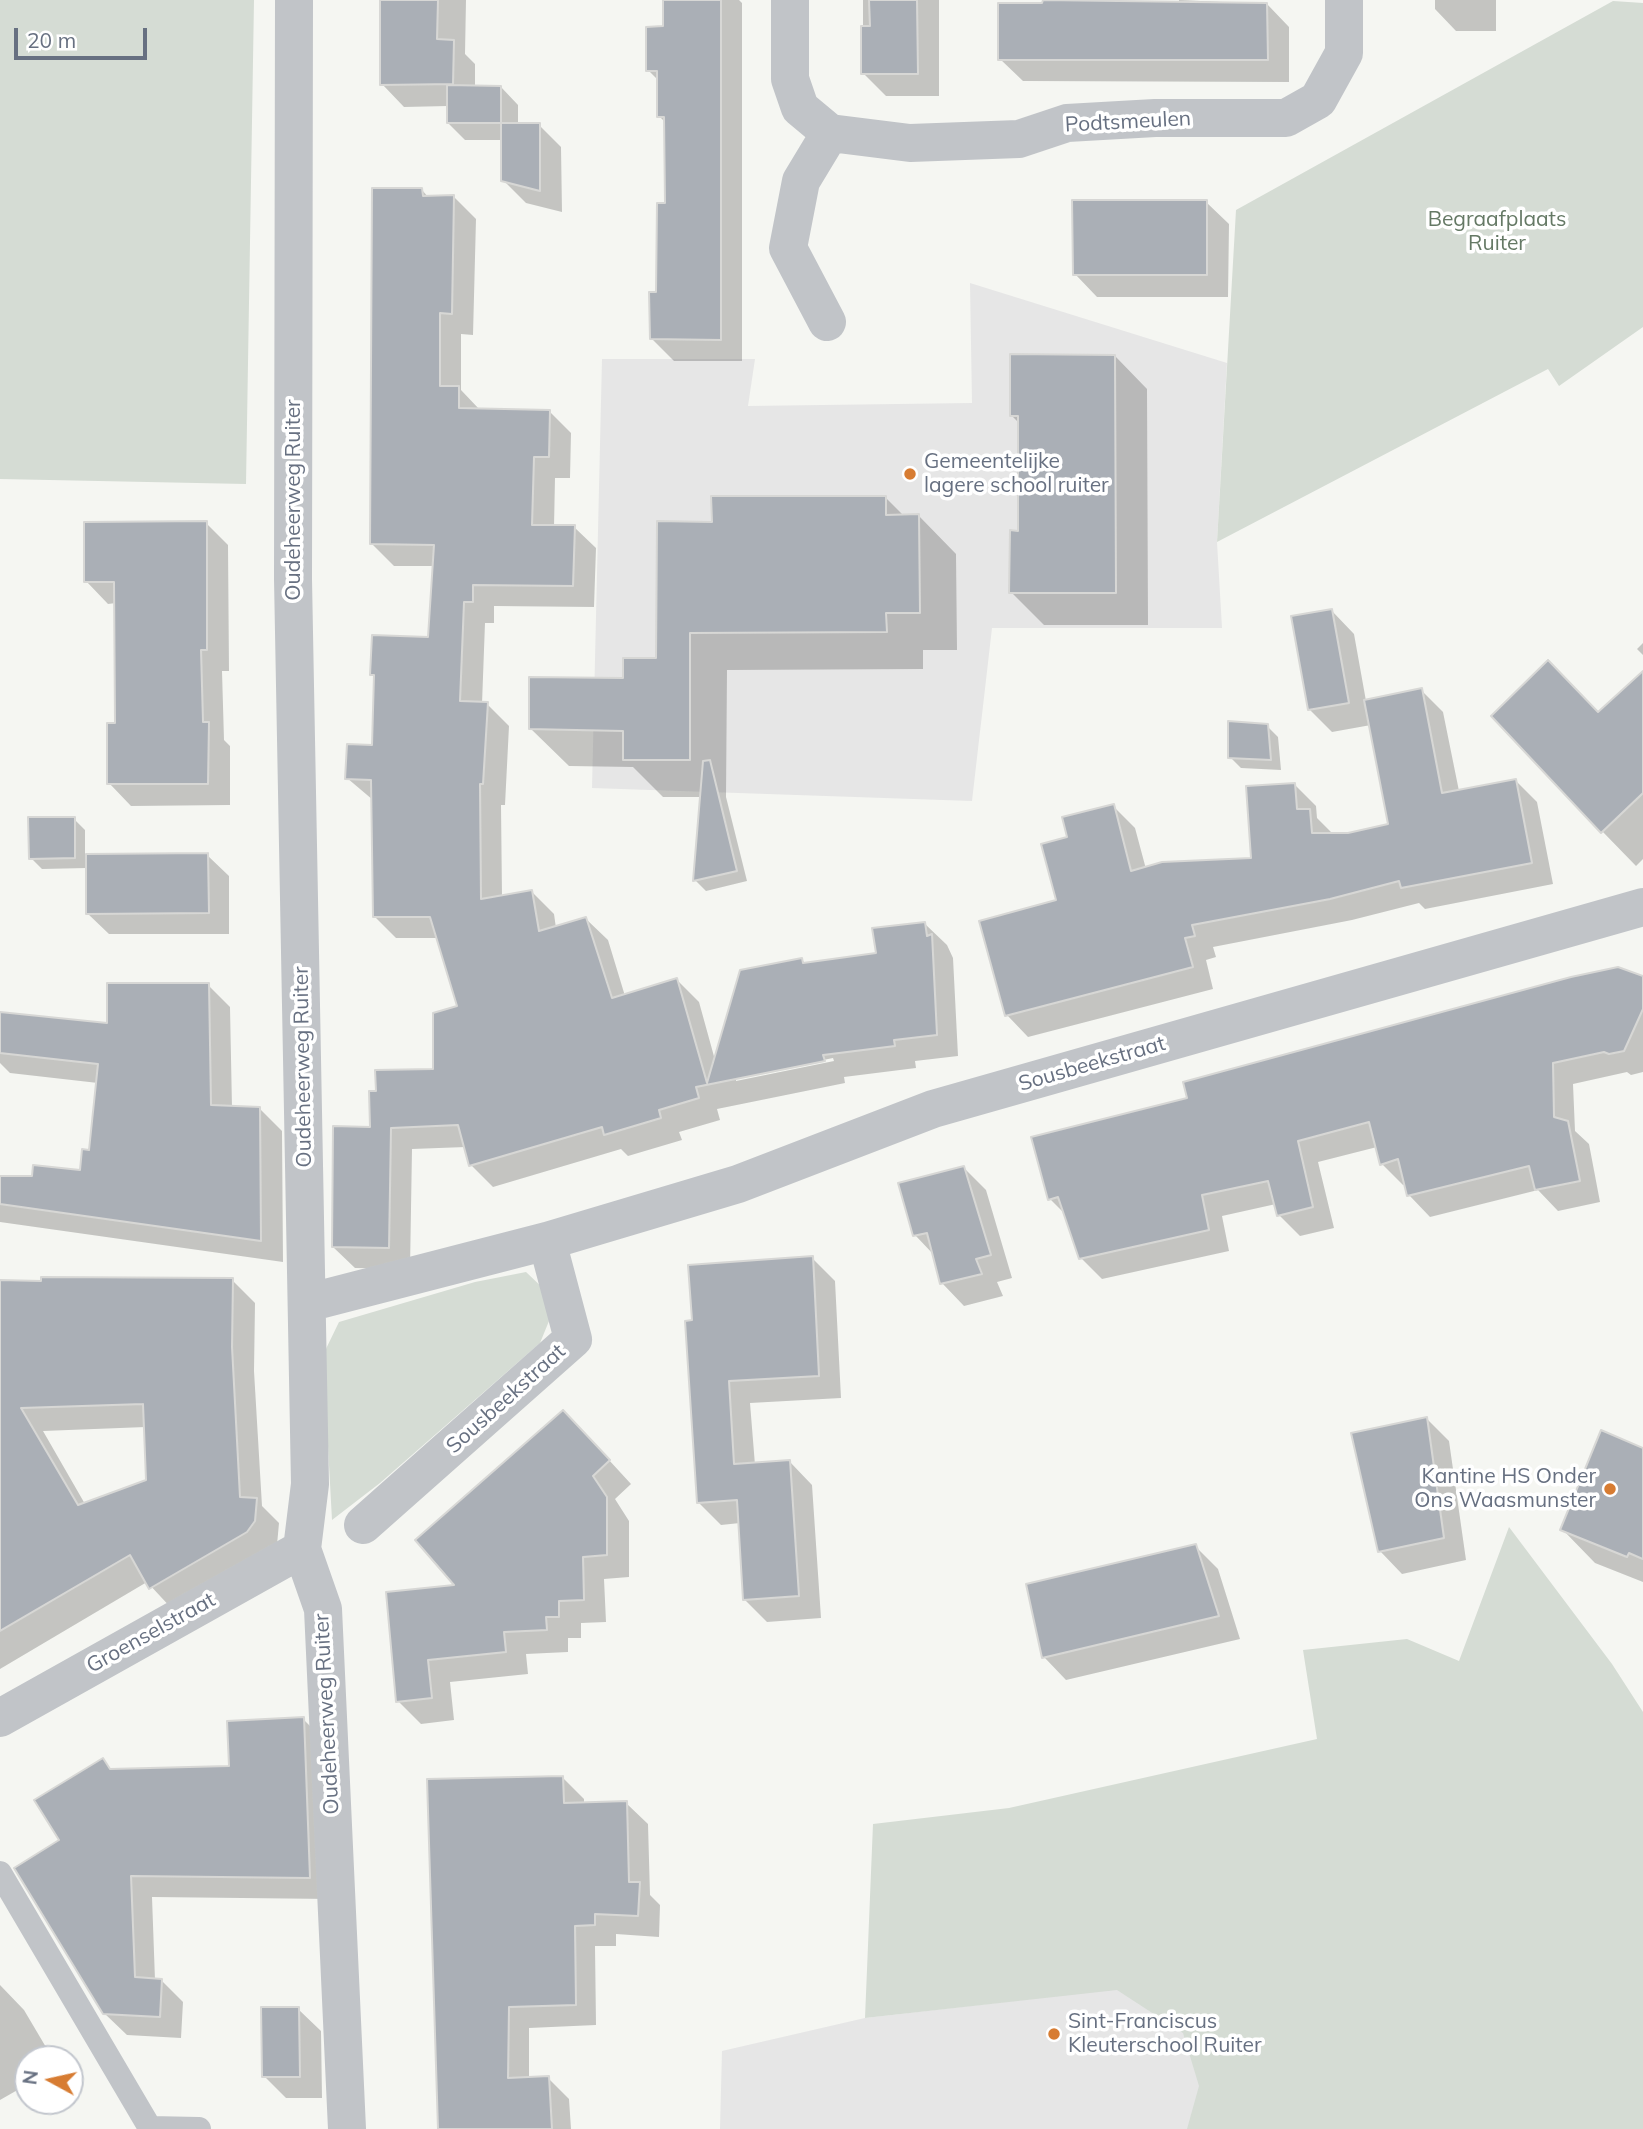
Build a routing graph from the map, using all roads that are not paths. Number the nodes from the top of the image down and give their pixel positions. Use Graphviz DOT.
graph roads {
  1 [pos="294,0"];
  2 [pos="790,0"];
  3 [pos="1344,0"];
  4 [pos="830,133"];
  5 [pos="827,322"];
  6 [pos="1643,907"];
  7 [pos="547,1241"];
  8 [pos="307,1303"];
  9 [pos="363,1525"];
  10 [pos="302,1549"];
  11 [pos="0,1718"];
  12 [pos="0,1873"];
  13 [pos="199,2129"];
  14 [pos="347,2129"];
  1 -- 8 [label="street, Oudeheerweg Ruiter"];
  2 -- 4 [label="street"];
  3 -- 4 [label="street, Podtsmeulen"];
  4 -- 5 [label="street"];
  6 -- 7 [label="street, Sousbeekstraat"];
  7 -- 8 [label="street, Sousbeekstraat"];
  7 -- 9 [label="street, Sousbeekstraat"];
  8 -- 10 [label="street, Oudeheerweg Ruiter"];
  10 -- 11 [label="street, Groenselstraat"];
  10 -- 14 [label="street, Oudeheerweg Ruiter"];
  12 -- 13 [label="lane"];
}
